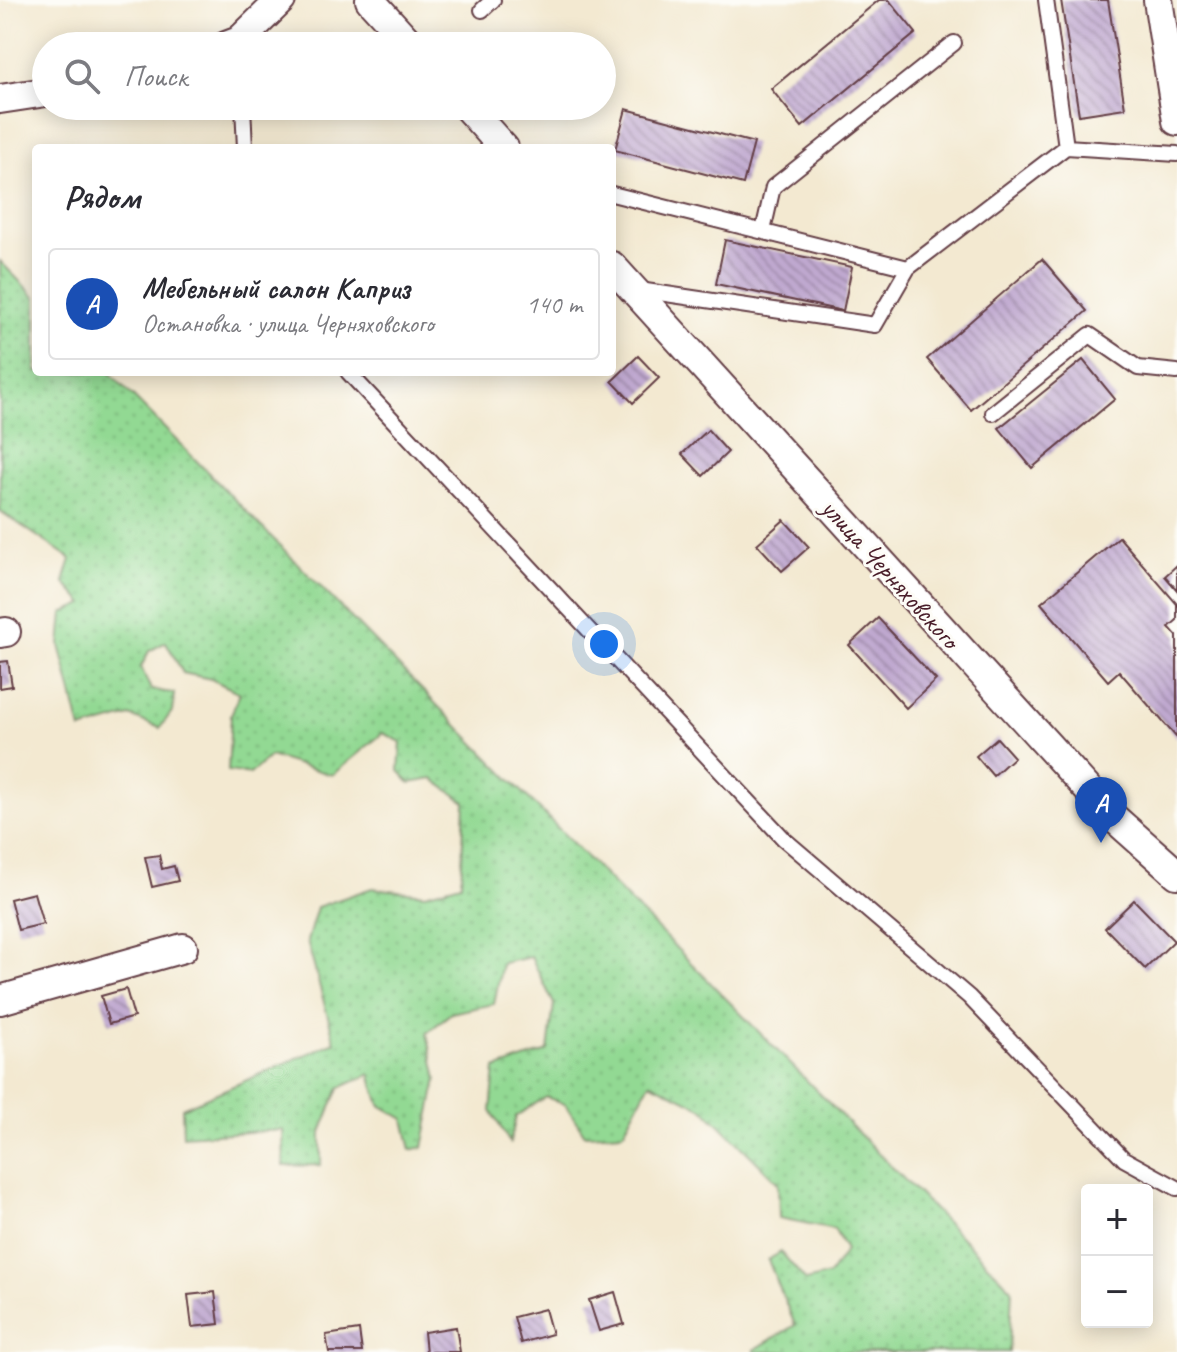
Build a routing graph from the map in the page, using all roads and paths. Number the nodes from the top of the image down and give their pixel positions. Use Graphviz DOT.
graph roads {
  1 [pos="281,0"];
  2 [pos="370,0"];
  3 [pos="1046,0"];
  4 [pos="1158,0"];
  5 [pos="248,32"];
  6 [pos="399,32"];
  7 [pos="954,43"];
  8 [pos="32,94"];
  9 [pos="0,99"];
  10 [pos="244,120"];
  11 [pos="479,120"];
  12 [pos="1177,121"];
  13 [pos="245,144"];
  14 [pos="500,144"];
  15 [pos="1066,147"];
  16 [pos="1177,154"];
  17 [pos="616,195"];
  18 [pos="763,231"];
  19 [pos="908,268"];
  20 [pos="616,270"];
  21 [pos="633,289"];
  22 [pos="1177,372"];
  23 [pos="352,376"];
  24 [pos="993,413"];
  25 [pos="1177,874"];
  26 [pos="183,948"];
  27 [pos="0,1000"];
  28 [pos="1177,1188"];
  1 -- 5 [label="street"];
  2 -- 6 [label="street"];
  3 -- 15 [label="lane"];
  4 -- 12 [label="street"];
  7 -- 18 [label="lane"];
  8 -- 9 [label="street"];
  10 -- 13 [label="lane"];
  11 -- 14 [label="street"];
  15 -- 16 [label="lane"];
  15 -- 19 [label="lane"];
  17 -- 18 [label="lane"];
  18 -- 19 [label="lane"];
  19 -- 21 [label="lane"];
  20 -- 21 [label="street, улица Черняховского"];
  21 -- 25 [label="street, улица Черняховского"];
  22 -- 24 [label="lane"];
  23 -- 28 [label="lane"];
  26 -- 27 [label="street"];
}
